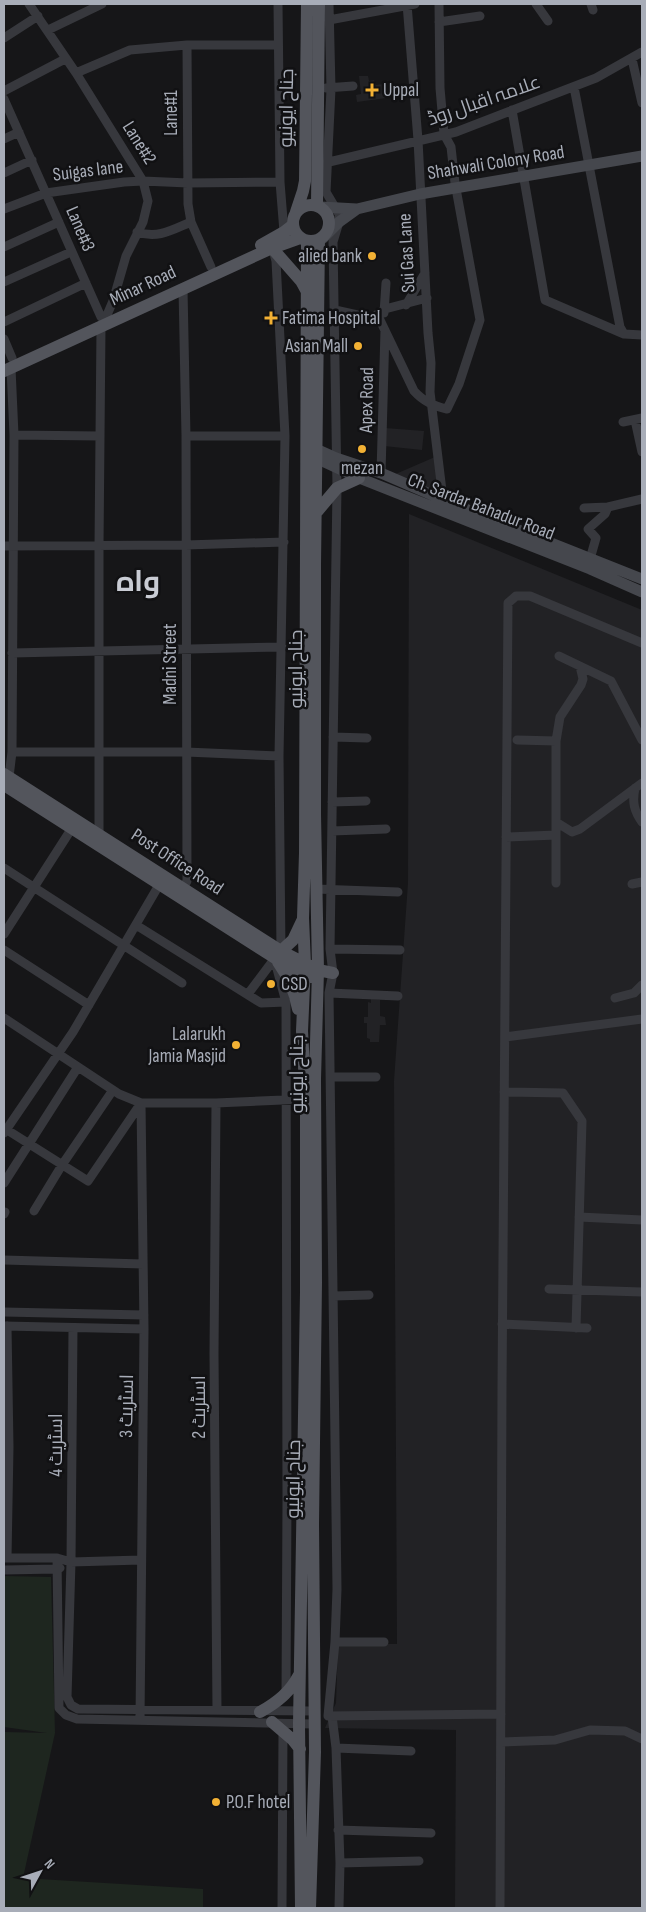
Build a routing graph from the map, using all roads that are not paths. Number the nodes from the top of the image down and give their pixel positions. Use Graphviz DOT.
graph roads {
  1 [pos="29,4"];
  2 [pos="102,4"];
  3 [pos="278,4"];
  4 [pos="307,4"];
  5 [pos="319,4"];
  6 [pos="329,4"];
  7 [pos="409,4"];
  8 [pos="439,4"];
  9 [pos="536,4"];
  10 [pos="38,16"];
  11 [pos="480,16"];
  12 [pos="329,20"];
  13 [pos="439,22"];
  14 [pos="548,22"];
  15 [pos="48,30"];
  16 [pos="4,38"];
  17 [pos="188,45"];
  18 [pos="278,45"];
  19 [pos="642,52"];
  20 [pos="66,59"];
  21 [pos="632,59"];
  22 [pos="76,73"];
  23 [pos="353,86"];
  24 [pos="574,87"];
  25 [pos="325,88"];
  26 [pos="4,91"];
  27 [pos="4,99"];
  28 [pos="642,103"];
  29 [pos="512,110"];
  30 [pos="19,132"];
  31 [pos="444,134"];
  32 [pos="4,139"];
  33 [pos="418,140"];
  34 [pos="642,156"];
  35 [pos="32,160"];
  36 [pos="329,162"];
  37 [pos="589,166"];
  38 [pos="4,173"];
  39 [pos="524,177"];
  40 [pos="143,181"];
  41 [pos="280,182"];
  42 [pos="188,183"];
  43 [pos="456,187"];
  44 [pos="46,193"];
  45 [pos="420,194"];
  46 [pos="319,206"];
  47 [pos="4,209"];
  48 [pos="336,209"];
  49 [pos="357,209"];
  50 [pos="296,212"];
  51 [pos="59,222"];
  52 [pos="191,222"];
  53 [pos="339,222"];
  54 [pos="289,228"];
  55 [pos="137,232"];
  56 [pos="312,239"];
  57 [pos="4,247"];
  58 [pos="272,248"];
  59 [pos="72,252"];
  60 [pos="211,267"];
  61 [pos="426,273"];
  62 [pos="4,282"];
  63 [pos="86,283"];
  64 [pos="386,283"];
  65 [pos="183,289"];
  66 [pos="307,292"];
  67 [pos="426,298"];
  68 [pos="406,305"];
  69 [pos="385,309"];
  70 [pos="335,310"];
  71 [pos="103,320"];
  72 [pos="4,322"];
  73 [pos="379,322"];
  74 [pos="624,334"];
  75 [pos="642,335"];
  76 [pos="4,339"];
  77 [pos="8,365"];
  78 [pos="432,405"];
  79 [pos="13,410"];
  80 [pos="4,414"];
  81 [pos="638,419"];
  82 [pos="622,422"];
  83 [pos="14,435"];
  84 [pos="100,436"];
  85 [pos="186,436"];
  86 [pos="285,436"];
  87 [pos="13,451"];
  88 [pos="642,452"];
  89 [pos="311,453"];
  90 [pos="4,455"];
  91 [pos="336,463"];
  92 [pos="381,473"];
  93 [pos="359,478"];
  94 [pos="337,488"];
  95 [pos="642,499"];
  96 [pos="448,505"];
  97 [pos="608,507"];
  98 [pos="584,508"];
  99 [pos="315,514"];
  100 [pos="284,542"];
  101 [pos="186,545"];
  102 [pos="9,546"];
  103 [pos="99,546"];
  104 [pos="590,558"];
  105 [pos="642,579"];
  106 [pos="642,592"];
  107 [pos="8,616"];
  108 [pos="642,643"];
  109 [pos="282,647"];
  110 [pos="186,649"];
  111 [pos="99,652"];
  112 [pos="12,653"];
  113 [pos="559,656"];
  114 [pos="580,666"];
  115 [pos="4,694"];
  116 [pos="12,699"];
  117 [pos="333,737"];
  118 [pos="367,738"];
  119 [pos="517,740"];
  120 [pos="642,740"];
  121 [pos="556,741"];
  122 [pos="12,752"];
  123 [pos="186,752"];
  124 [pos="100,754"];
  125 [pos="279,756"];
  126 [pos="5,780"];
  127 [pos="639,786"];
  128 [pos="366,801"];
  129 [pos="332,802"];
  130 [pos="556,822"];
  131 [pos="642,822"];
  132 [pos="72,828"];
  133 [pos="386,829"];
  134 [pos="332,831"];
  135 [pos="99,834"];
  136 [pos="556,836"];
  137 [pos="506,837"];
  138 [pos="4,868"];
  139 [pos="642,882"];
  140 [pos="556,883"];
  141 [pos="632,884"];
  142 [pos="159,885"];
  143 [pos="33,887"];
  144 [pos="316,890"];
  145 [pos="331,891"];
  146 [pos="181,892"];
  147 [pos="398,892"];
  148 [pos="303,918"];
  149 [pos="136,925"];
  150 [pos="4,934"];
  151 [pos="316,942"];
  152 [pos="124,945"];
  153 [pos="330,949"];
  154 [pos="4,950"];
  155 [pos="400,950"];
  156 [pos="278,955"];
  157 [pos="311,972"];
  158 [pos="331,977"];
  159 [pos="182,983"];
  160 [pos="642,985"];
  161 [pos="248,994"];
  162 [pos="398,996"];
  163 [pos="615,998"];
  164 [pos="286,1002"];
  165 [pos="89,1005"];
  166 [pos="316,1006"];
  167 [pos="330,1006"];
  168 [pos="4,1018"];
  169 [pos="642,1019"];
  170 [pos="302,1031"];
  171 [pos="504,1037"];
  172 [pos="60,1054"];
  173 [pos="78,1067"];
  174 [pos="331,1077"];
  175 [pos="376,1077"];
  176 [pos="113,1090"];
  177 [pos="504,1092"];
  178 [pos="286,1099"];
  179 [pos="306,1099"];
  180 [pos="142,1103"];
  181 [pos="216,1103"];
  182 [pos="5,1130"];
  183 [pos="29,1144"];
  184 [pos="62,1165"];
  185 [pos="4,1183"];
  186 [pos="34,1211"];
  187 [pos="579,1217"];
  188 [pos="642,1220"];
  189 [pos="4,1260"];
  190 [pos="143,1264"];
  191 [pos="549,1289"];
  192 [pos="576,1289"];
  193 [pos="642,1292"];
  194 [pos="369,1295"];
  195 [pos="334,1296"];
  196 [pos="4,1312"];
  197 [pos="144,1315"];
  198 [pos="502,1324"];
  199 [pos="6,1326"];
  200 [pos="73,1328"];
  201 [pos="576,1328"];
  202 [pos="587,1328"];
  203 [pos="144,1329"];
  204 [pos="6,1352"];
  205 [pos="5,1558"];
  206 [pos="56,1558"];
  207 [pos="141,1560"];
  208 [pos="71,1562"];
  209 [pos="56,1569"];
  210 [pos="4,1570"];
  211 [pos="335,1642"];
  212 [pos="384,1642"];
  213 [pos="300,1674"];
  214 [pos="286,1695"];
  215 [pos="139,1709"];
  216 [pos="217,1710"];
  217 [pos="300,1710"];
  218 [pos="260,1712"];
  219 [pos="501,1714"];
  220 [pos="330,1716"];
  221 [pos="314,1717"];
  222 [pos="140,1720"];
  223 [pos="272,1722"];
  224 [pos="299,1724"];
  225 [pos="283,1730"];
  226 [pos="642,1739"];
  227 [pos="500,1742"];
  228 [pos="336,1748"];
  229 [pos="300,1749"];
  230 [pos="411,1751"];
  231 [pos="338,1830"];
  232 [pos="431,1833"];
  233 [pos="419,1861"];
  234 [pos="340,1863"];
  235 [pos="282,1908"];
  236 [pos="301,1908"];
  237 [pos="310,1908"];
  238 [pos="339,1908"];
  239 [pos="500,1908"];
  1 -- 10 [label="street, Lane#2"];
  2 -- 15 [label="street"];
  3 -- 18 [label="street"];
  4 -- 50 [label="main road, جناح ایونیو"];
  5 -- 25 [label="main road, جناح ایونیو"];
  6 -- 12 [label="street"];
  7 -- 12 [label="street"];
  7 -- 33 [label="street, Sui Gas Lane"];
  8 -- 13 [label="street"];
  9 -- 14 [label="street"];
  10 -- 15 [label="street, Lane#2"];
  10 -- 16 [label="street"];
  11 -- 13 [label="street"];
  12 -- 25 [label="street"];
  13 -- 31 [label="street"];
  15 -- 20 [label="street, Lane#2"];
  17 -- 18 [label="street"];
  17 -- 22 [label="street"];
  17 -- 42 [label="street, Lane#1"];
  18 -- 41 [label="street"];
  19 -- 21 [label="street, علامہ اقبال روڈ"];
  20 -- 22 [label="street, Lane#2"];
  20 -- 26 [label="street"];
  21 -- 24 [label="street, علامہ اقبال روڈ"];
  21 -- 28 [label="street"];
  22 -- 40 [label="street, Lane#2"];
  23 -- 25 [label="street"];
  24 -- 29 [label="street, علامہ اقبال روڈ"];
  24 -- 37 [label="street"];
  25 -- 36 [label="street"];
  25 -- 46 [label="main road, جناح ایونیو"];
  27 -- 30 [label="street, Lane#3"];
  29 -- 31 [label="street, علامہ اقبال روڈ"];
  29 -- 39 [label="street"];
  30 -- 32 [label="street"];
  30 -- 35 [label="street, Lane#3"];
  31 -- 33 [label="street, علامہ اقبال روڈ"];
  31 -- 43 [label="street"];
  33 -- 36 [label="street, علامہ اقبال روڈ"];
  33 -- 45 [label="street, Sui Gas Lane"];
  34 -- 37 [label="main road, Shahwali Colony Road"];
  35 -- 38 [label="street"];
  35 -- 44 [label="street, Lane#3"];
  36 -- 48 [label="street"];
  37 -- 39 [label="main road, Shahwali Colony Road"];
  37 -- 74 [label="street"];
  39 -- 43 [label="main road, Shahwali Colony Road"];
  39 -- 74 [label="street"];
  40 -- 42 [label="street, Suigas lane"];
  40 -- 44 [label="street, Suigas lane"];
  40 -- 55 [label="street, Lane#2"];
  41 -- 42 [label="street, Suigas lane"];
  41 -- 54 [label="street"];
  42 -- 52 [label="street, Lane#1"];
  43 -- 45 [label="main road, Shahwali Colony Road"];
  43 -- 78 [label="street"];
  44 -- 47 [label="street, Suigas lane"];
  44 -- 51 [label="street, Lane#3"];
  45 -- 49 [label="main road, Shahwali Colony Road"];
  45 -- 61 [label="street, Sui Gas Lane"];
  46 -- 48 [label="main road, Shahwali Colony Road"];
  46 -- 50 [label="main road"];
  46 -- 56 [label="main road"];
  48 -- 49 [label="main road, Shahwali Colony Road"];
  48 -- 53 [label="street"];
  49 -- 53 [label="main road, Shahwali Colony Road"];
  50 -- 54 [label="main road, جناح ایونیو"];
  51 -- 57 [label="street"];
  51 -- 59 [label="street, Lane#3"];
  52 -- 55 [label="street"];
  52 -- 60 [label="street, Lane#1"];
  53 -- 56 [label="main road, Shahwali Colony Road"];
  53 -- 70 [label="street"];
  54 -- 56 [label="main road"];
  54 -- 60 [label="main road, Minar Road"];
  55 -- 71 [label="street, Lane#2"];
  56 -- 58 [label="main road, Minar Road"];
  56 -- 66 [label="main road, جناح ایونیو"];
  56 -- 89 [label="main road, جناح ایونیو"];
  58 -- 65 [label="main road, Minar Road"];
  58 -- 66 [label="main road"];
  58 -- 86 [label="street"];
  59 -- 62 [label="street"];
  59 -- 63 [label="street, Lane#3"];
  60 -- 71 [label="main road, Minar Road"];
  61 -- 67 [label="street, Sui Gas Lane"];
  61 -- 68 [label="street"];
  63 -- 71 [label="street, Lane#3"];
  63 -- 72 [label="street"];
  64 -- 69 [label="street"];
  65 -- 71 [label="main road, Minar Road"];
  65 -- 85 [label="street, Madni Street"];
  66 -- 89 [label="main road, جناح ایونیو"];
  67 -- 68 [label="street"];
  67 -- 78 [label="street, Sui Gas Lane"];
  68 -- 69 [label="street"];
  69 -- 73 [label="street"];
  70 -- 73 [label="street"];
  70 -- 91 [label="street"];
  71 -- 77 [label="main road, Minar Road"];
  71 -- 84 [label="street"];
  73 -- 78 [label="street"];
  73 -- 92 [label="street, Apex Road"];
  74 -- 75 [label="street"];
  76 -- 77 [label="street"];
  77 -- 79 [label="street"];
  78 -- 96 [label="street, Sui Gas Lane"];
  79 -- 80 [label="street"];
  79 -- 83 [label="street"];
  81 -- 82 [label="street"];
  81 -- 88 [label="street"];
  83 -- 84 [label="street"];
  83 -- 87 [label="street"];
  84 -- 103 [label="street"];
  85 -- 86 [label="street"];
  85 -- 101 [label="street, Madni Street"];
  86 -- 100 [label="street"];
  87 -- 90 [label="street"];
  87 -- 102 [label="street"];
  89 -- 91 [label="main road, Ch. Sardar Bahadur Road"];
  89 -- 99 [label="main road, جناح ایونیو"];
  89 -- 148 [label="main road, جناح ایونیو"];
  91 -- 92 [label="main road, Ch. Sardar Bahadur Road"];
  91 -- 93 [label="main road, Ch. Sardar Bahadur Road"];
  91 -- 94 [label="street"];
  92 -- 96 [label="main road, Ch. Sardar Bahadur Road"];
  93 -- 94 [label="main road"];
  93 -- 96 [label="main road, Ch. Sardar Bahadur Road"];
  94 -- 99 [label="main road"];
  94 -- 117 [label="street"];
  95 -- 97 [label="street"];
  96 -- 104 [label="main road, Ch. Sardar Bahadur Road"];
  96 -- 106 [label="main road, Ch. Sardar Bahadur Road"];
  97 -- 98 [label="street"];
  97 -- 104 [label="street"];
  99 -- 144 [label="main road, جناح ایونیو"];
  100 -- 101 [label="street"];
  100 -- 109 [label="street"];
  101 -- 103 [label="street"];
  101 -- 110 [label="street, Madni Street"];
  102 -- 103 [label="street"];
  102 -- 107 [label="street"];
  103 -- 111 [label="street"];
  104 -- 105 [label="main road, Ch. Sardar Bahadur Road"];
  107 -- 112 [label="street"];
  108 -- 137 [label="street"];
  109 -- 110 [label="street"];
  109 -- 125 [label="street"];
  110 -- 111 [label="street"];
  110 -- 123 [label="street, Madni Street"];
  111 -- 112 [label="street"];
  111 -- 124 [label="street"];
  112 -- 116 [label="street"];
  113 -- 114 [label="street"];
  114 -- 120 [label="street"];
  114 -- 121 [label="street"];
  115 -- 116 [label="street"];
  116 -- 122 [label="street"];
  117 -- 118 [label="street"];
  117 -- 129 [label="street"];
  119 -- 121 [label="street"];
  121 -- 130 [label="street"];
  122 -- 124 [label="street"];
  122 -- 126 [label="street"];
  123 -- 124 [label="street"];
  123 -- 125 [label="street"];
  123 -- 146 [label="street, Madni Street"];
  124 -- 135 [label="street"];
  125 -- 156 [label="street"];
  126 -- 132 [label="main road, Post Office Road"];
  126 -- 135 [label="main road, Post Office Road"];
  127 -- 130 [label="street"];
  127 -- 131 [label="street"];
  128 -- 129 [label="street"];
  129 -- 134 [label="street"];
  130 -- 136 [label="street"];
  132 -- 142 [label="main road, Post Office Road"];
  132 -- 143 [label="street"];
  133 -- 134 [label="street"];
  134 -- 145 [label="street"];
  135 -- 146 [label="main road, Post Office Road"];
  136 -- 137 [label="street"];
  136 -- 140 [label="street"];
  137 -- 171 [label="street"];
  138 -- 143 [label="street"];
  139 -- 141 [label="street"];
  142 -- 146 [label="main road, Post Office Road"];
  142 -- 149 [label="street"];
  143 -- 150 [label="street"];
  143 -- 152 [label="street"];
  144 -- 145 [label="street"];
  144 -- 151 [label="main road, جناح ایونیو"];
  145 -- 147 [label="street"];
  145 -- 153 [label="street"];
  146 -- 156 [label="main road, Post Office Road"];
  148 -- 156 [label="main road"];
  148 -- 157 [label="main road, جناح ایونیو"];
  149 -- 152 [label="street"];
  149 -- 161 [label="street"];
  151 -- 157 [label="main road, جناح ایونیو"];
  151 -- 158 [label="street"];
  152 -- 159 [label="street"];
  152 -- 165 [label="street"];
  153 -- 155 [label="street"];
  153 -- 158 [label="street"];
  154 -- 165 [label="street"];
  156 -- 157 [label="main road, Post Office Road"];
  156 -- 161 [label="street"];
  156 -- 164 [label="street"];
  156 -- 170 [label="main road"];
  157 -- 158 [label="main road, Post Office Road"];
  157 -- 166 [label="main road, جناح ایونیو"];
  157 -- 170 [label="main road, جناح ایونیو"];
  158 -- 162 [label="street"];
  158 -- 167 [label="street"];
  160 -- 163 [label="street"];
  161 -- 164 [label="street"];
  164 -- 178 [label="street"];
  165 -- 172 [label="street"];
  166 -- 167 [label="street"];
  166 -- 221 [label="main road, جناح ایونیو"];
  167 -- 174 [label="street"];
  168 -- 172 [label="street"];
  169 -- 171 [label="street"];
  170 -- 179 [label="main road, جناح ایونیو"];
  171 -- 177 [label="street"];
  172 -- 173 [label="street"];
  172 -- 182 [label="street"];
  173 -- 176 [label="street"];
  173 -- 183 [label="street"];
  174 -- 175 [label="street"];
  174 -- 195 [label="street"];
  176 -- 180 [label="street"];
  176 -- 184 [label="street"];
  177 -- 187 [label="street"];
  177 -- 198 [label="street"];
  178 -- 179 [label="street"];
  178 -- 181 [label="street"];
  178 -- 214 [label="street"];
  179 -- 213 [label="main road, جناح ایونیو"];
  180 -- 181 [label="street"];
  180 -- 184 [label="street"];
  180 -- 190 [label="street, اسٹریٹ 3"];
  181 -- 216 [label="street, اسٹریٹ 2"];
  182 -- 183 [label="street"];
  183 -- 184 [label="street"];
  183 -- 185 [label="street"];
  184 -- 186 [label="street"];
  187 -- 188 [label="street"];
  187 -- 192 [label="street"];
  189 -- 190 [label="street"];
  190 -- 197 [label="street, اسٹریٹ 3"];
  191 -- 192 [label="street"];
  192 -- 193 [label="street"];
  192 -- 201 [label="street"];
  194 -- 195 [label="street"];
  195 -- 211 [label="street"];
  196 -- 197 [label="street"];
  197 -- 203 [label="street, اسٹریٹ 3"];
  198 -- 201 [label="street"];
  198 -- 219 [label="street"];
  199 -- 200 [label="street"];
  199 -- 204 [label="street"];
  200 -- 203 [label="street"];
  200 -- 208 [label="street, اسٹریٹ 4"];
  201 -- 202 [label="street"];
  203 -- 207 [label="street, اسٹریٹ 3"];
  204 -- 205 [label="street"];
  205 -- 206 [label="street"];
  206 -- 208 [label="street"];
  206 -- 209 [label="street"];
  207 -- 208 [label="street"];
  207 -- 215 [label="street, اسٹریٹ 3"];
  208 -- 209 [label="street"];
  208 -- 215 [label="street, اسٹریٹ 4"];
  209 -- 210 [label="street"];
  209 -- 222 [label="street"];
  211 -- 212 [label="street"];
  211 -- 220 [label="street"];
  213 -- 214 [label="main road"];
  213 -- 217 [label="main road, جناح ایونیو"];
  214 -- 218 [label="main road"];
  215 -- 216 [label="street, اسٹریٹ 4"];
  215 -- 222 [label="street, اسٹریٹ 3"];
  216 -- 218 [label="street, اسٹریٹ 4"];
  217 -- 218 [label="street, اسٹریٹ 4"];
  217 -- 221 [label="street, اسٹریٹ 4"];
  217 -- 224 [label="main road, جناح ایونیو"];
  219 -- 220 [label="street"];
  219 -- 227 [label="street"];
  220 -- 221 [label="street"];
  220 -- 228 [label="street"];
  221 -- 224 [label="street"];
  221 -- 237 [label="main road, جناح ایونیو"];
  222 -- 223 [label="street"];
  223 -- 224 [label="street"];
  223 -- 225 [label="main road"];
  224 -- 229 [label="main road, جناح ایونیو"];
  225 -- 229 [label="main road"];
  225 -- 235 [label="street"];
  226 -- 227 [label="street"];
  227 -- 239 [label="street"];
  228 -- 230 [label="street"];
  228 -- 231 [label="street"];
  229 -- 236 [label="main road, جناح ایونیو"];
  231 -- 232 [label="street"];
  231 -- 234 [label="street"];
  233 -- 234 [label="street"];
  234 -- 238 [label="street"];
}
